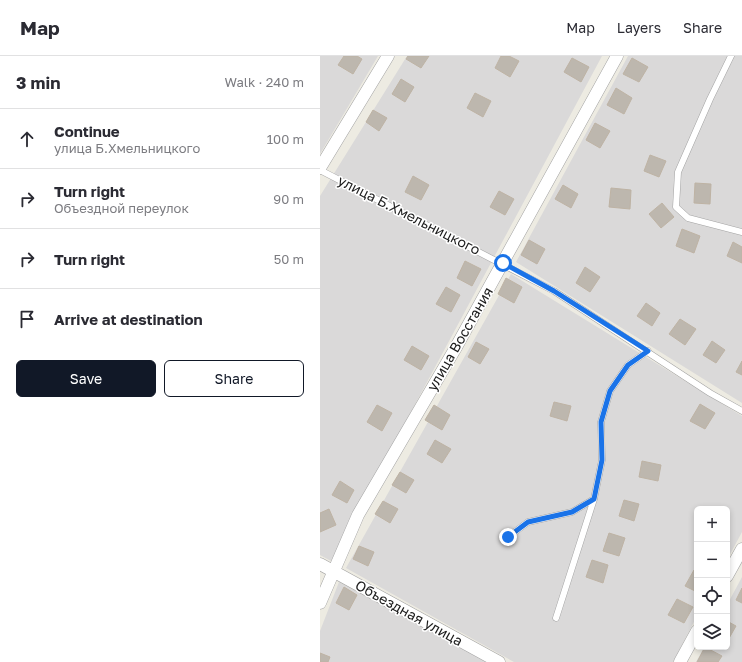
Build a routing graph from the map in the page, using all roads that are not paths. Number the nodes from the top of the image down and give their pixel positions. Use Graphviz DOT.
graph roads {
  1 [pos="388,56"];
  2 [pos="617,56"];
  3 [pos="732,56"];
  4 [pos="320,169"];
  5 [pos="742,232"];
  6 [pos="503,263"];
  7 [pos="648,351"];
  8 [pos="742,411"];
  9 [pos="594,499"];
  10 [pos="508,537"];
  11 [pos="742,549"];
  12 [pos="320,564"];
  13 [pos="730,571"];
  14 [pos="333,572"];
  15 [pos="320,603"];
  16 [pos="556,618"];
  17 [pos="694,637"];
  18 [pos="499,662"];
  19 [pos="680,662"];
  1 -- 4 [label="street"];
  2 -- 6 [label="street, улица Восстания"];
  3 -- 5 [label="lane"];
  4 -- 6 [label="lane, улица Б.Хмельницкого"];
  6 -- 7 [label="lane, улица Б.Хмельницкого"];
  6 -- 14 [label="street, улица Восстания"];
  7 -- 8 [label="lane, улица Б.Хмельницкого"];
  7 -- 9 [label="lane"];
  9 -- 10 [label="lane"];
  9 -- 16 [label="lane"];
  11 -- 13 [label="street"];
  12 -- 14 [label="street, Объездная улица"];
  14 -- 15 [label="street, улица Восстания"];
  14 -- 18 [label="street, Объездная улица"];
  17 -- 19 [label="street"];
}
